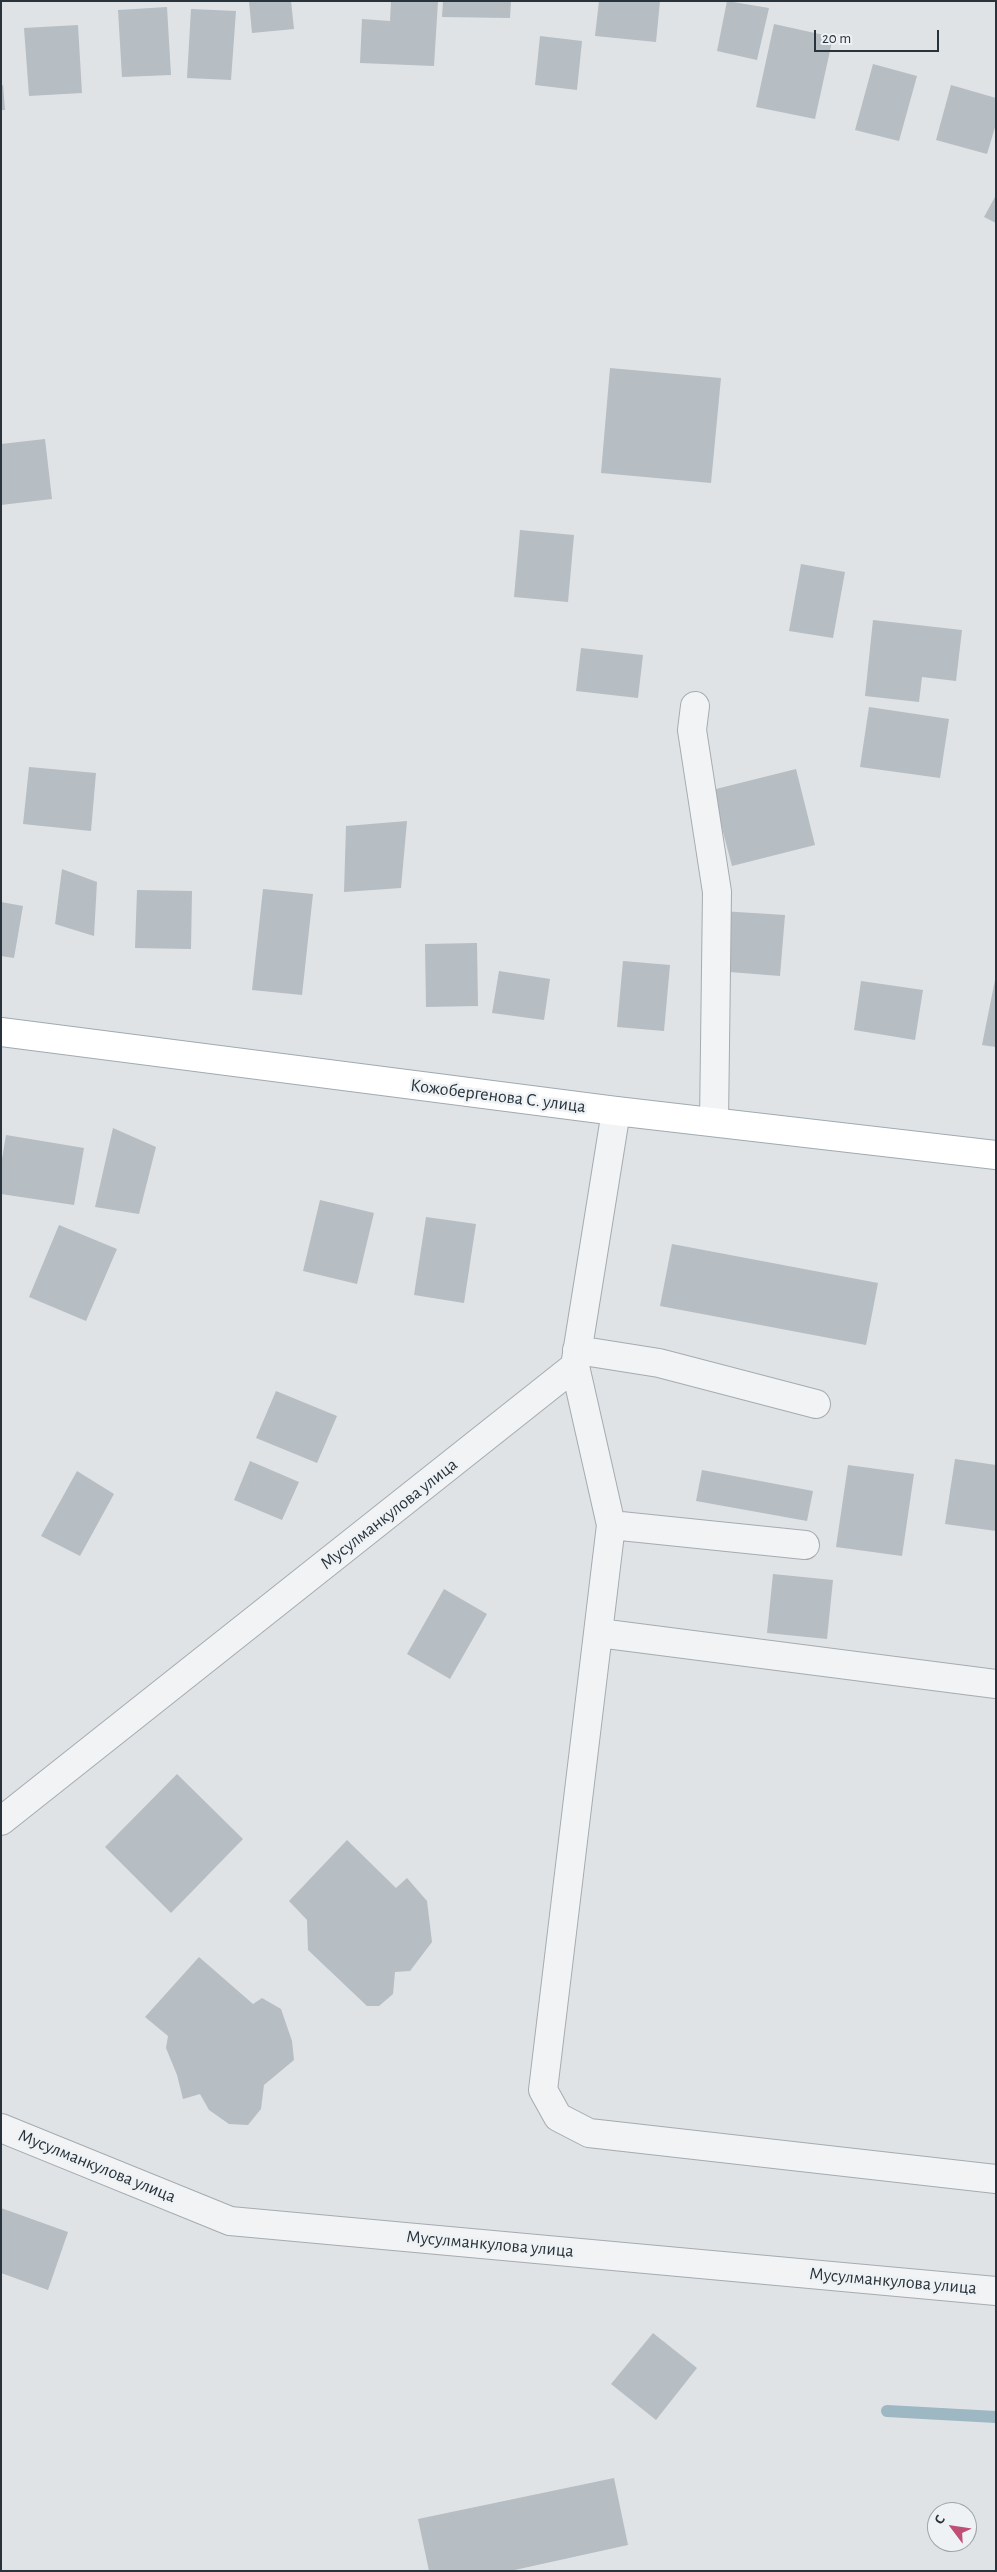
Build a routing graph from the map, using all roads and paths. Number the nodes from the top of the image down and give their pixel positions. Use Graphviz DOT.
graph roads {
  1 [pos="694,706"];
  2 [pos="1,1032"];
  3 [pos="616,1111"];
  4 [pos="714,1122"];
  5 [pos="996,1156"];
  6 [pos="576,1358"];
  7 [pos="816,1404"];
  8 [pos="611,1525"];
  9 [pos="805,1546"];
  10 [pos="599,1633"];
  11 [pos="996,1684"];
  12 [pos="1,1822"];
  13 [pos="1,2128"];
  14 [pos="996,2179"];
  15 [pos="996,2291"];
  1 -- 4 [label="street"];
  2 -- 3 [label="main road, Кожобергенова С. улица"];
  3 -- 4 [label="main road, Кожобергенова С. улица"];
  3 -- 6 [label="street"];
  4 -- 5 [label="main road, Кожобергенова С. улица"];
  6 -- 7 [label="street"];
  6 -- 8 [label="street"];
  6 -- 12 [label="street, Мусулманкулова улица"];
  8 -- 9 [label="street"];
  8 -- 10 [label="street"];
  10 -- 11 [label="street"];
  10 -- 14 [label="street"];
  13 -- 15 [label="street, Мусулманкулова улица"];
}
